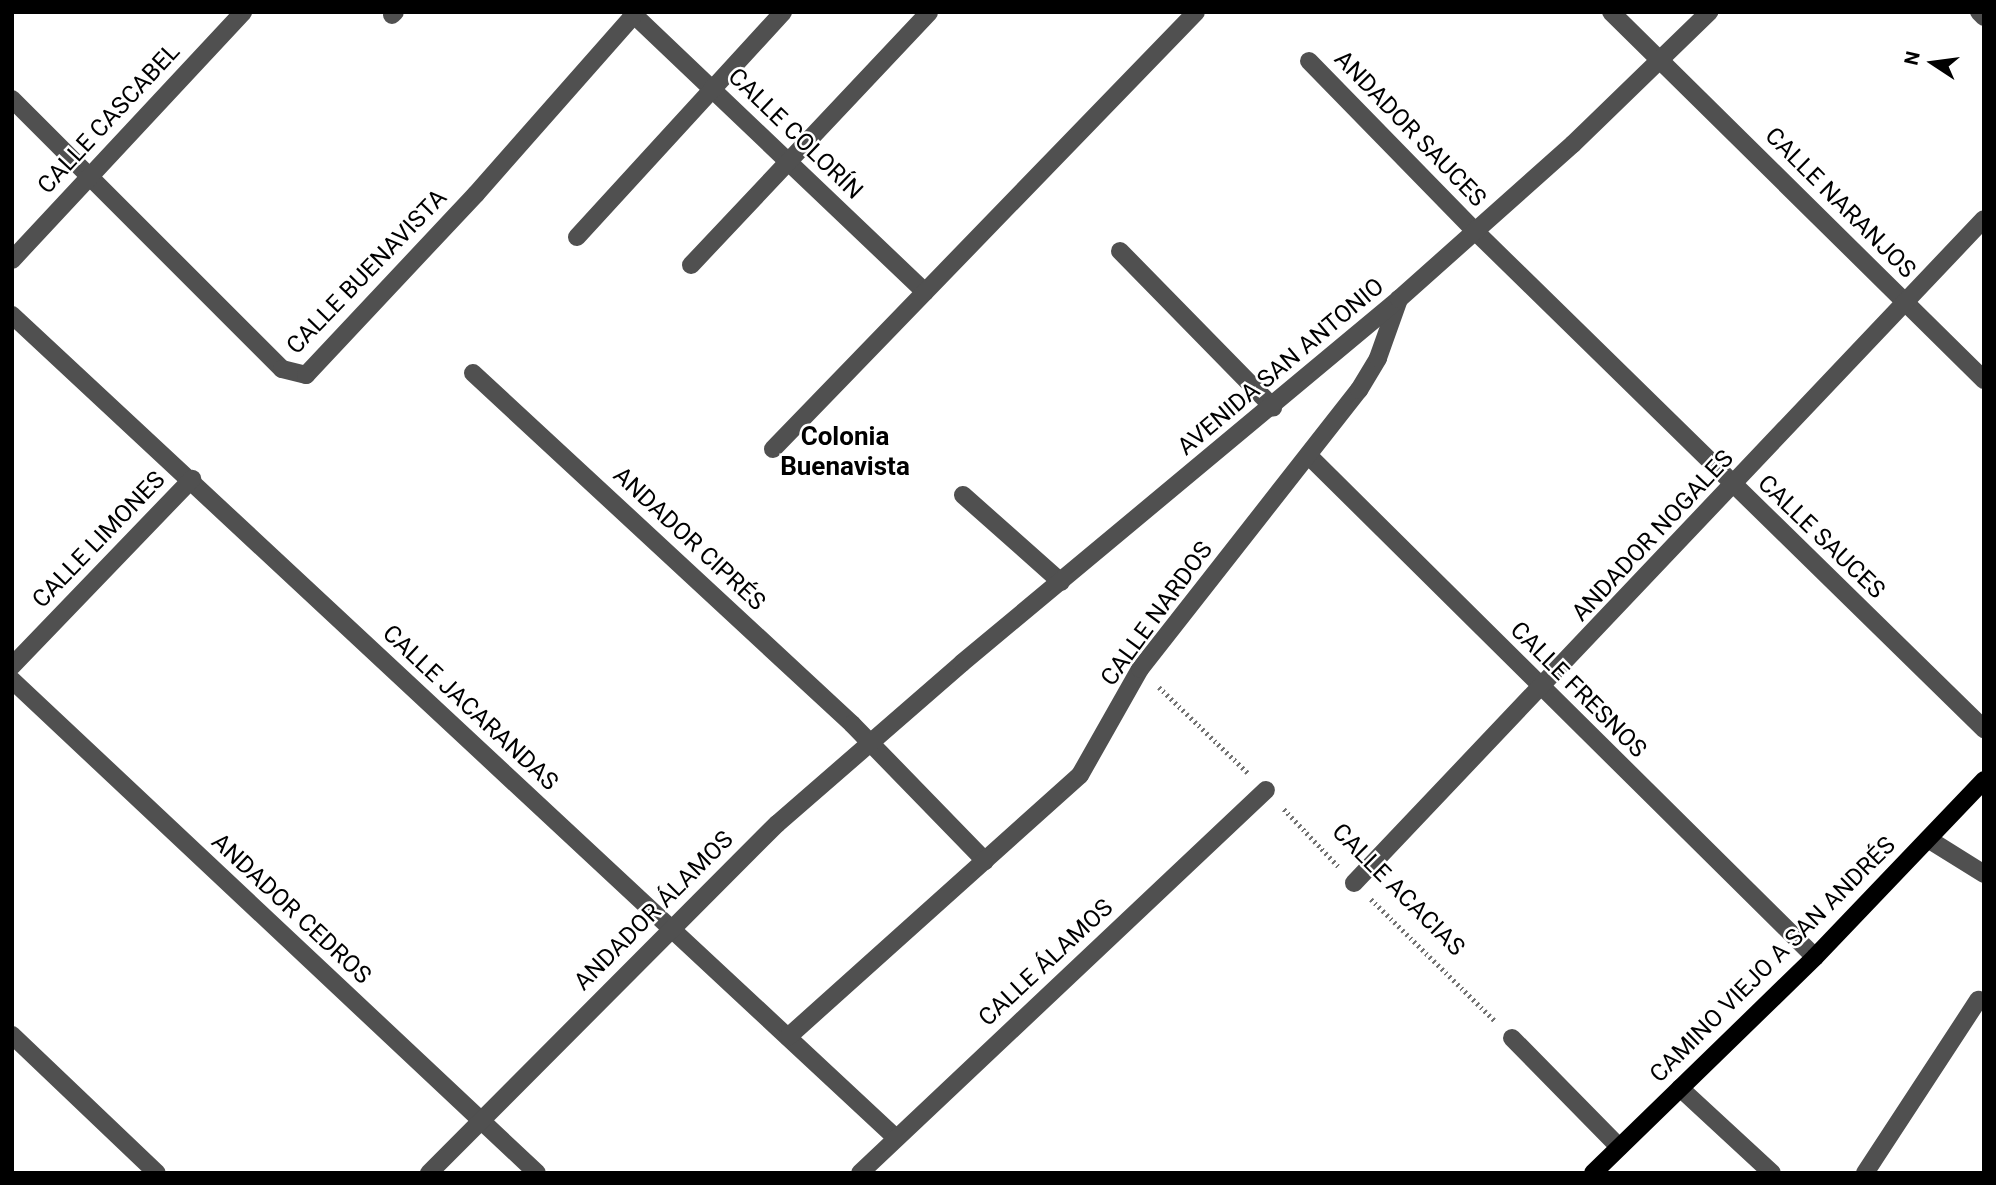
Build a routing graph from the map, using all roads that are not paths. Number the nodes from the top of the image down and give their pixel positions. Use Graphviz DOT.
graph roads {
  1 [pos="243,12"];
  2 [pos="783,12"];
  3 [pos="929,12"];
  4 [pos="1196,12"];
  5 [pos="1611,12"];
  6 [pos="1709,12"];
  7 [pos="1979,12"];
  8 [pos="633,14"];
  9 [pos="1984,17"];
  10 [pos="1663,60"];
  11 [pos="1309,61"];
  12 [pos="713,90"];
  13 [pos="12,99"];
  14 [pos="789,162"];
  15 [pos="89,177"];
  16 [pos="1984,219"];
  17 [pos="1476,232"];
  18 [pos="577,237"];
  19 [pos="1119,251"];
  20 [pos="12,260"];
  21 [pos="691,265"];
  22 [pos="925,292"];
  23 [pos="1399,299"];
  24 [pos="1907,303"];
  25 [pos="12,314"];
  26 [pos="473,373"];
  27 [pos="1984,380"];
  28 [pos="1273,407"];
  29 [pos="772,449"];
  30 [pos="1309,456"];
  31 [pos="192,479"];
  32 [pos="1732,486"];
  33 [pos="963,495"];
  34 [pos="1061,582"];
  35 [pos="12,666"];
  36 [pos="12,680"];
  37 [pos="1542,690"];
  38 [pos="1984,729"];
  39 [pos="870,742"];
  40 [pos="1984,780"];
  41 [pos="1266,790"];
  42 [pos="1928,839"];
  43 [pos="985,862"];
  44 [pos="1984,874"];
  45 [pos="1354,883"];
  46 [pos="668,929"];
  47 [pos="1815,957"];
  48 [pos="1978,1000"];
  49 [pos="12,1035"];
  50 [pos="788,1037"];
  51 [pos="1513,1038"];
  52 [pos="1680,1088"];
  53 [pos="481,1122"];
  54 [pos="895,1137"];
  55 [pos="1619,1147"];
  56 [pos="157,1173"];
  57 [pos="429,1173"];
  58 [pos="537,1173"];
  59 [pos="860,1173"];
  60 [pos="1593,1173"];
  61 [pos="1772,1173"];
  62 [pos="1865,1173"];
  1 -- 15 [label="street, CALLE CASCABEL"];
  2 -- 12 [label="street"];
  3 -- 14 [label="street"];
  4 -- 22 [label="street"];
  5 -- 10 [label="street, CALLE NARANJOS"];
  6 -- 10 [label="street, AVENIDA SAN ANTONIO"];
  7 -- 9 [label="street"];
  8 -- 12 [label="street, CALLE COLORÍN"];
  8 -- 15 [label="street, CALLE BUENAVISTA"];
  10 -- 17 [label="street, AVENIDA SAN ANTONIO"];
  10 -- 24 [label="street, CALLE NARANJOS"];
  11 -- 17 [label="street, ANDADOR SAUCES"];
  12 -- 14 [label="street, CALLE COLORÍN"];
  12 -- 18 [label="street"];
  13 -- 15 [label="street"];
  14 -- 21 [label="street"];
  14 -- 22 [label="street, CALLE COLORÍN"];
  15 -- 20 [label="street, CALLE CASCABEL"];
  16 -- 24 [label="street, ANDADOR NOGALES"];
  17 -- 23 [label="street, AVENIDA SAN ANTONIO"];
  17 -- 32 [label="street, CALLE SAUCES"];
  19 -- 28 [label="street"];
  22 -- 29 [label="street"];
  23 -- 28 [label="street, AVENIDA SAN ANTONIO"];
  23 -- 30 [label="street, CALLE NARDOS"];
  24 -- 27 [label="street, CALLE NARANJOS"];
  24 -- 32 [label="street, ANDADOR NOGALES"];
  25 -- 31 [label="street, CALLE JACARANDAS"];
  26 -- 39 [label="street, ANDADOR CIPRÉS"];
  28 -- 34 [label="street, AVENIDA SAN ANTONIO"];
  30 -- 37 [label="street, CALLE FRESNOS"];
  30 -- 43 [label="street, CALLE NARDOS"];
  31 -- 35 [label="street, CALLE LIMONES"];
  31 -- 46 [label="street, CALLE JACARANDAS"];
  32 -- 37 [label="street, ANDADOR NOGALES"];
  32 -- 38 [label="street, CALLE SAUCES"];
  33 -- 34 [label="street"];
  34 -- 39 [label="street, AVENIDA SAN ANTONIO"];
  36 -- 53 [label="street, ANDADOR CEDROS"];
  37 -- 45 [label="street, ANDADOR NOGALES"];
  37 -- 47 [label="street, CALLE FRESNOS"];
  39 -- 43 [label="street, ANDADOR CIPRÉS"];
  39 -- 46 [label="street, ANDADOR ÁLAMOS"];
  40 -- 42 [label="main road, CAMINO VIEJO A SAN ANDRÉS"];
  41 -- 54 [label="street, CALLE ÁLAMOS"];
  42 -- 44 [label="street"];
  42 -- 47 [label="main road, CAMINO VIEJO A SAN ANDRÉS"];
  43 -- 50 [label="street, CALLE NARDOS"];
  46 -- 50 [label="street, CALLE JACARANDAS"];
  46 -- 53 [label="street, ANDADOR ÁLAMOS"];
  47 -- 52 [label="main road, CAMINO VIEJO A SAN ANDRÉS"];
  48 -- 62 [label="street"];
  49 -- 56 [label="street"];
  50 -- 54 [label="street, CALLE JACARANDAS"];
  51 -- 55 [label="street"];
  52 -- 55 [label="main road, CAMINO VIEJO A SAN ANDRÉS"];
  52 -- 61 [label="street"];
  53 -- 57 [label="street"];
  53 -- 58 [label="street, ANDADOR CEDROS"];
  54 -- 59 [label="street, CALLE ÁLAMOS"];
  55 -- 60 [label="main road, CAMINO VIEJO A SAN ANDRÉS"];
}
